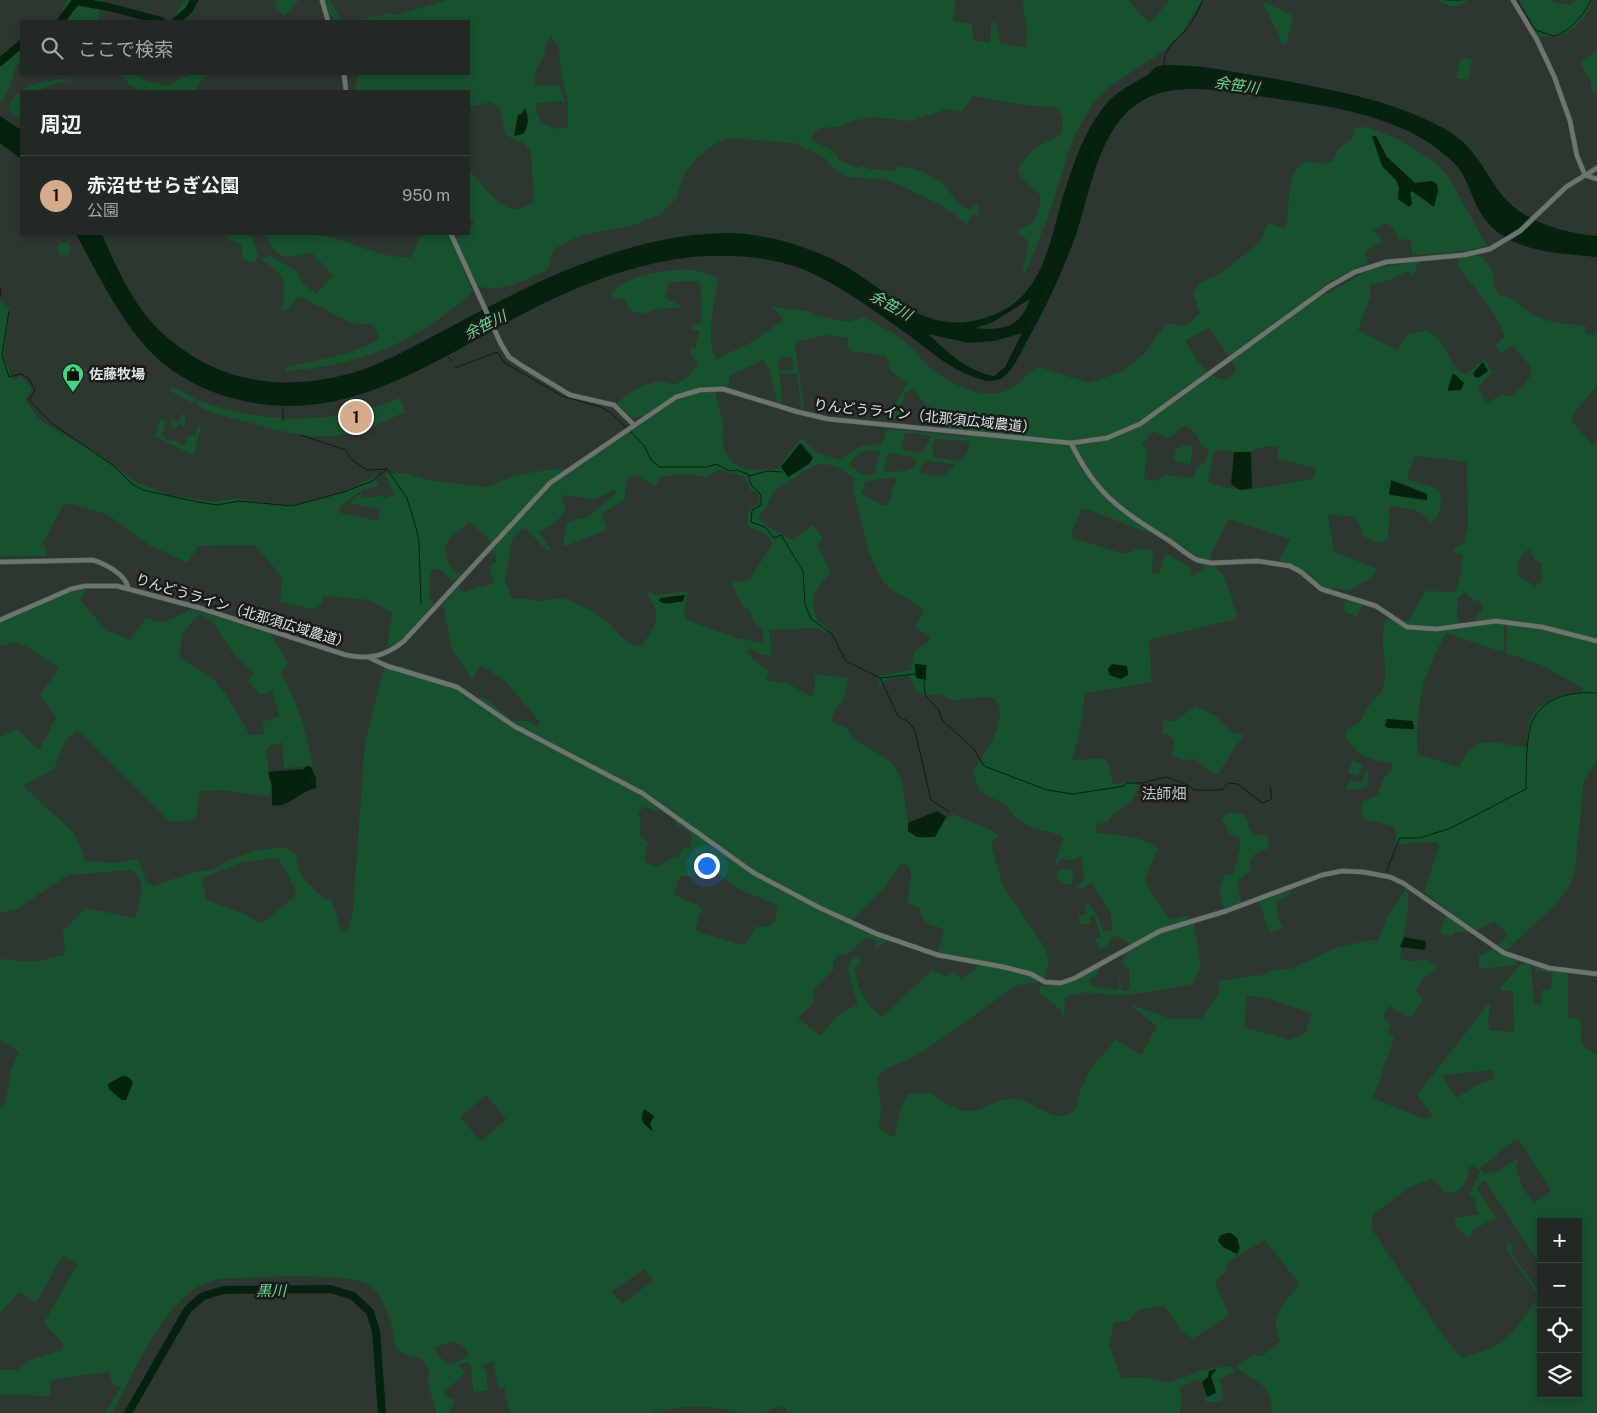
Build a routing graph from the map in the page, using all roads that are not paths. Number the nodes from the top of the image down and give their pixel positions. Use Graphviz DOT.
graph roads {
  1 [pos="322,0"];
  2 [pos="1513,0"];
  3 [pos="328,20"];
  4 [pos="344,75"];
  5 [pos="346,90"];
  6 [pos="1597,168"];
  7 [pos="1585,175"];
  8 [pos="1597,179"];
  9 [pos="451,235"];
  10 [pos="633,424"];
  11 [pos="1071,443"];
  12 [pos="0,562"];
  13 [pos="128,588"];
  14 [pos="0,620"];
  15 [pos="1597,641"];
  16 [pos="370,658"];
  17 [pos="1597,974"];
  1 -- 3 [label="street"];
  2 -- 7 [label="street"];
  4 -- 5 [label="street"];
  6 -- 7 [label="street"];
  7 -- 8 [label="street"];
  7 -- 11 [label="street, りんどうライン（北那須広域農道）"];
  9 -- 10 [label="street"];
  10 -- 11 [label="street, りんどうライン（北那須広域農道）"];
  10 -- 16 [label="street, りんどうライン（北那須広域農道）"];
  11 -- 15 [label="street"];
  12 -- 13 [label="street"];
  13 -- 14 [label="street, りんどうライン（北那須広域農道）"];
  13 -- 16 [label="street, りんどうライン（北那須広域農道）"];
  16 -- 17 [label="street"];
}
